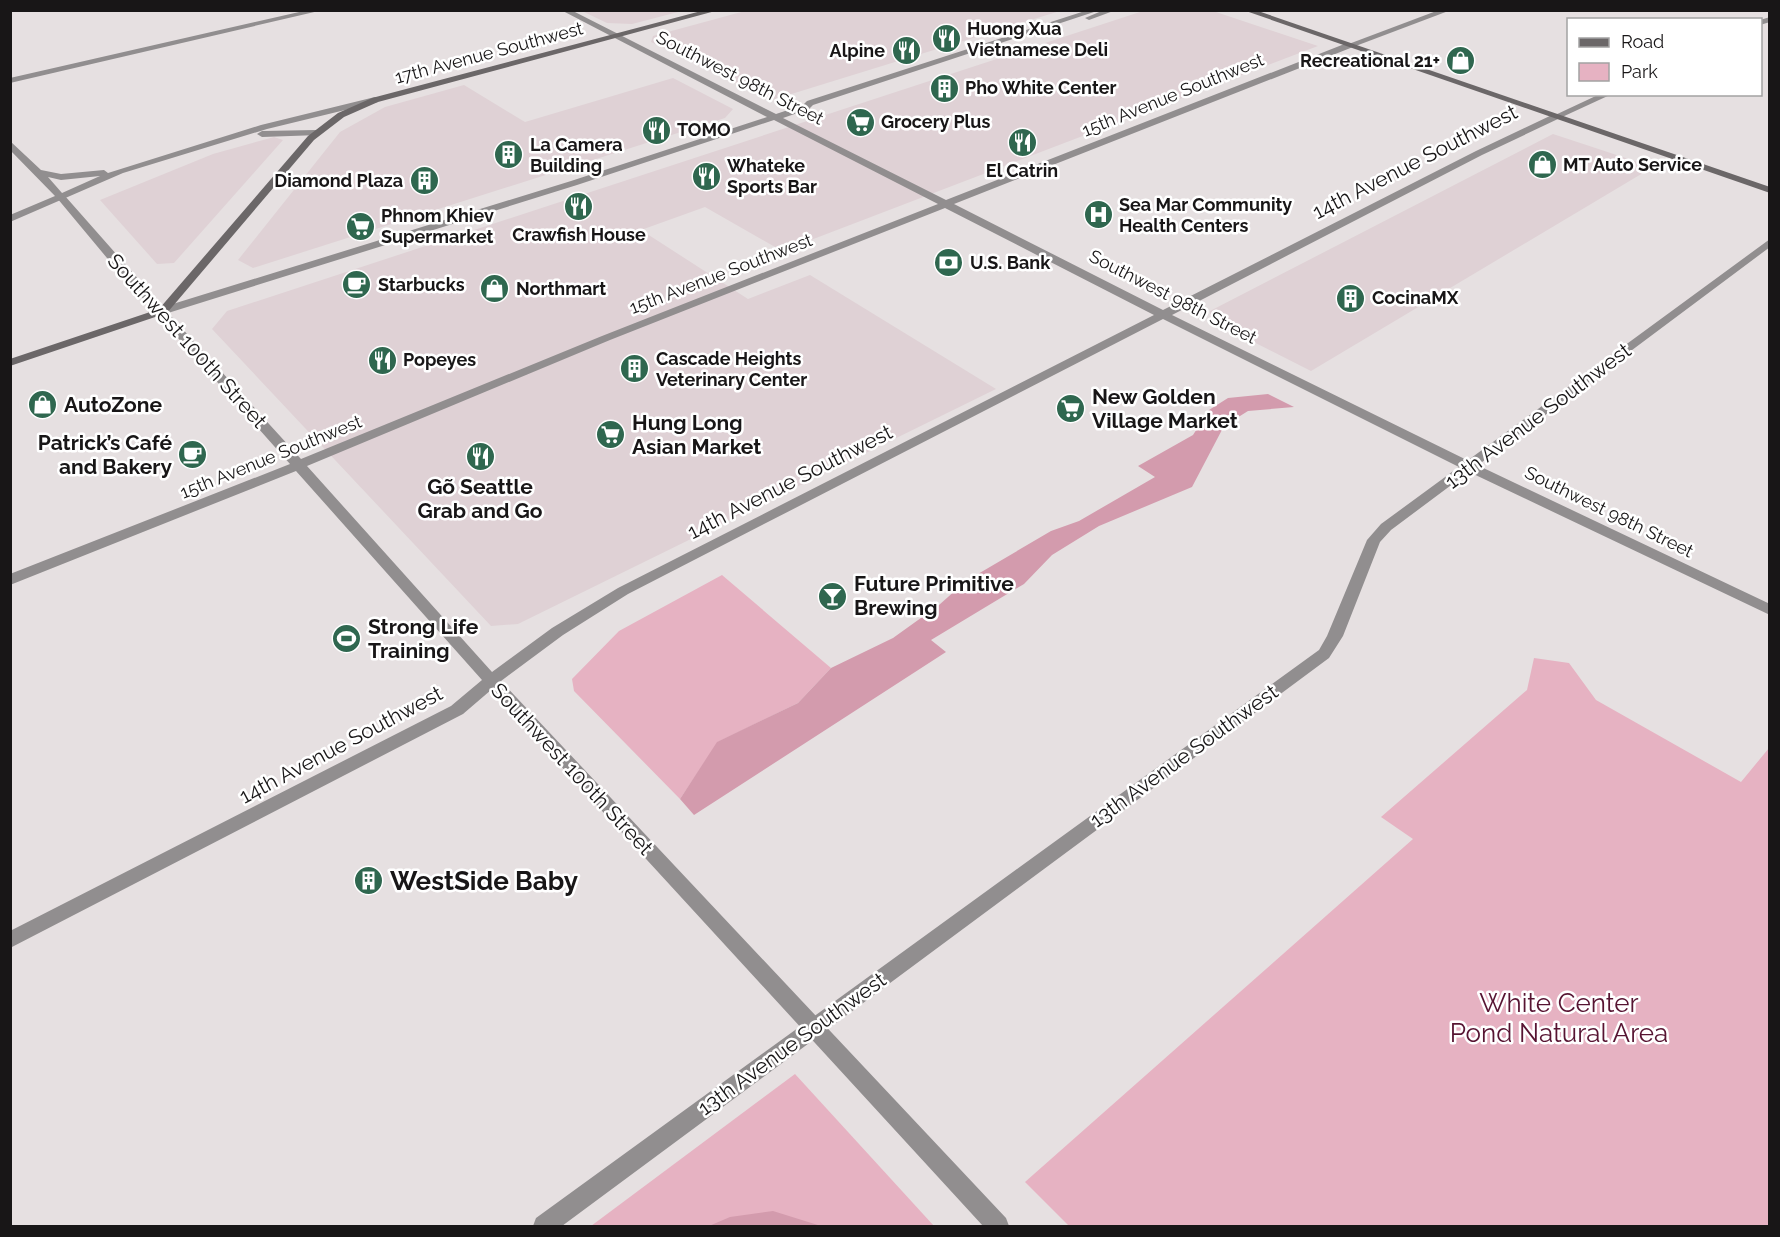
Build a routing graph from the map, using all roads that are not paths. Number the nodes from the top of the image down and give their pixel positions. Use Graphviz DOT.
graph roads {
  1 [pos="320,10"];
  2 [pos="564,10"];
  3 [pos="716,10"];
  4 [pos="1097,10"];
  5 [pos="1113,10"];
  6 [pos="1246,10"];
  7 [pos="1448,10"];
  8 [pos="616,37"];
  9 [pos="1350,45"];
  10 [pos="10,81"];
  11 [pos="1603,96"];
  12 [pos="375,100"];
  13 [pos="806,107"];
  14 [pos="1557,116"];
  15 [pos="774,117"];
  16 [pos="316,133"];
  17 [pos="238,136"];
  18 [pos="10,144"];
  19 [pos="120,171"];
  20 [pos="39,173"];
  21 [pos="1770,190"];
  22 [pos="62,198"];
  23 [pos="946,204"];
  24 [pos="10,219"];
  25 [pos="1770,242"];
  26 [pos="163,311"];
  27 [pos="1164,315"];
  28 [pos="10,363"];
  29 [pos="298,466"];
  30 [pos="1470,467"];
  31 [pos="10,580"];
  32 [pos="1770,610"];
  33 [pos="490,680"];
  34 [pos="10,940"];
  35 [pos="812,1029"];
  36 [pos="544,1227"];
  37 [pos="998,1227"];
  1 -- 10 [label="street"];
  2 -- 8 [label="street, Southwest 98th Street"];
  3 -- 8 [label="main road, 17th Avenue Southwest"];
  4 -- 13 [label="street"];
  5 -- 13 [label="street"];
  6 -- 9 [label="main road"];
  7 -- 9 [label="street, 15th Avenue Southwest"];
  8 -- 12 [label="main road, 17th Avenue Southwest"];
  8 -- 15 [label="street, Southwest 98th Street"];
  9 -- 14 [label="main road"];
  9 -- 23 [label="street, 15th Avenue Southwest"];
  11 -- 14 [label="street, 14th Avenue Southwest"];
  12 -- 16 [label="main road, 17th Avenue Southwest"];
  12 -- 17 [label="street, 17th Avenue Southwest"];
  13 -- 15 [label="street"];
  14 -- 21 [label="main road"];
  14 -- 27 [label="street, 14th Avenue Southwest"];
  15 -- 23 [label="street, Southwest 98th Street"];
  15 -- 26 [label="street"];
  16 -- 17 [label="street, 17th Avenue Southwest"];
  16 -- 26 [label="main road, 17th Avenue Southwest"];
  17 -- 19 [label="street, 17th Avenue Southwest"];
  18 -- 20 [label="street, Southwest 100th Street"];
  19 -- 20 [label="street, 17th Avenue Southwest"];
  19 -- 22 [label="street, 17th Avenue Southwest"];
  20 -- 22 [label="street, Southwest 100th Street"];
  22 -- 24 [label="street, 17th Avenue Southwest"];
  22 -- 26 [label="street, Southwest 100th Street"];
  23 -- 27 [label="street, Southwest 98th Street"];
  23 -- 29 [label="street, 15th Avenue Southwest"];
  25 -- 30 [label="street, 13th Avenue Southwest"];
  26 -- 28 [label="main road"];
  26 -- 29 [label="street, Southwest 100th Street"];
  27 -- 30 [label="street, Southwest 98th Street"];
  27 -- 33 [label="street, 14th Avenue Southwest"];
  29 -- 31 [label="street, 15th Avenue Southwest"];
  29 -- 33 [label="street, Southwest 100th Street"];
  30 -- 32 [label="street, Southwest 98th Street"];
  30 -- 35 [label="street, 13th Avenue Southwest"];
  33 -- 34 [label="street, 14th Avenue Southwest"];
  33 -- 35 [label="street, Southwest 100th Street"];
  35 -- 36 [label="street, 13th Avenue Southwest"];
  35 -- 37 [label="street, Southwest 100th Street"];
}
